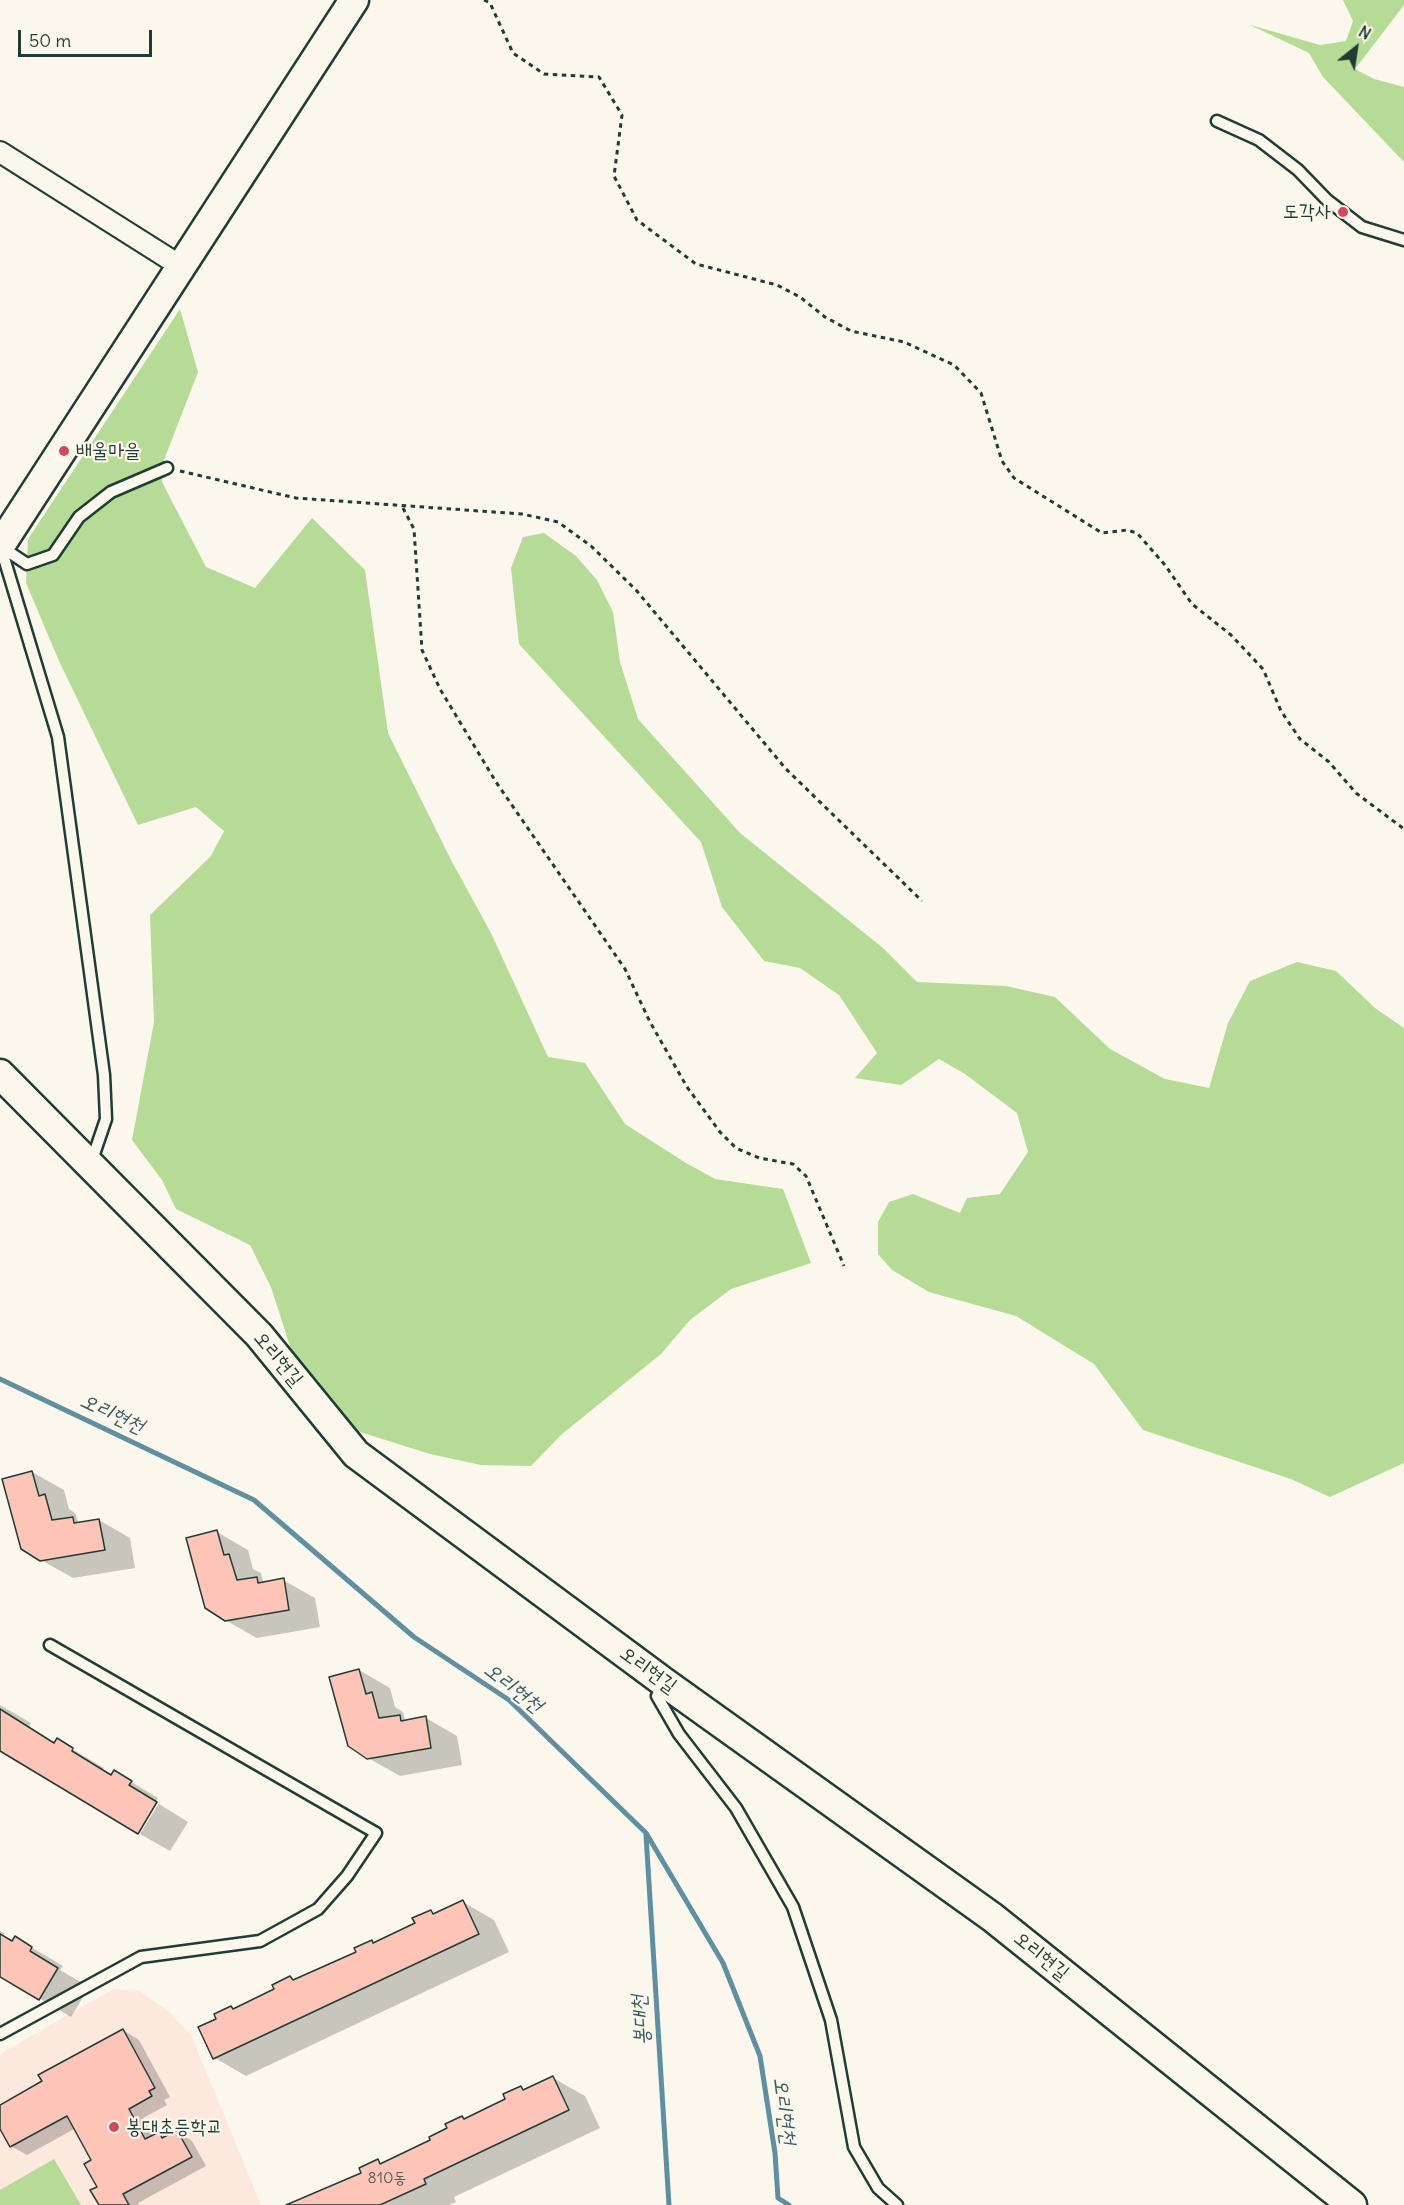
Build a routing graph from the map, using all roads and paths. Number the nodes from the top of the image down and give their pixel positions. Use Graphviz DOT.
graph roads {
  1 [pos="354,0"];
  2 [pos="484,0"];
  3 [pos="1217,121"];
  4 [pos="1,156"];
  5 [pos="1404,240"];
  6 [pos="182,267"];
  7 [pos="167,468"];
  8 [pos="403,508"];
  9 [pos="0,546"];
  10 [pos="1404,829"];
  11 [pos="922,901"];
  12 [pos="0,1064"];
  13 [pos="0,1074"];
  14 [pos="10,1089"];
  15 [pos="90,1166"];
  16 [pos="844,1266"];
  17 [pos="50,1645"];
  18 [pos="664,1683"];
  19 [pos="0,2034"];
  20 [pos="897,2205"];
  21 [pos="1352,2205"];
  1 -- 6 [label="street"];
  2 -- 10 [label="path"];
  3 -- 5 [label="lane"];
  4 -- 6 [label="street"];
  6 -- 9 [label="street"];
  7 -- 8 [label="path"];
  7 -- 9 [label="lane"];
  8 -- 11 [label="path"];
  8 -- 16 [label="path"];
  9 -- 15 [label="lane"];
  12 -- 14 [label="street"];
  13 -- 14 [label="street, 오리현길"];
  14 -- 15 [label="street, 오리현길"];
  15 -- 18 [label="street, 오리현길"];
  17 -- 19 [label="lane"];
  18 -- 20 [label="lane"];
  18 -- 21 [label="street, 오리현길"];
}
